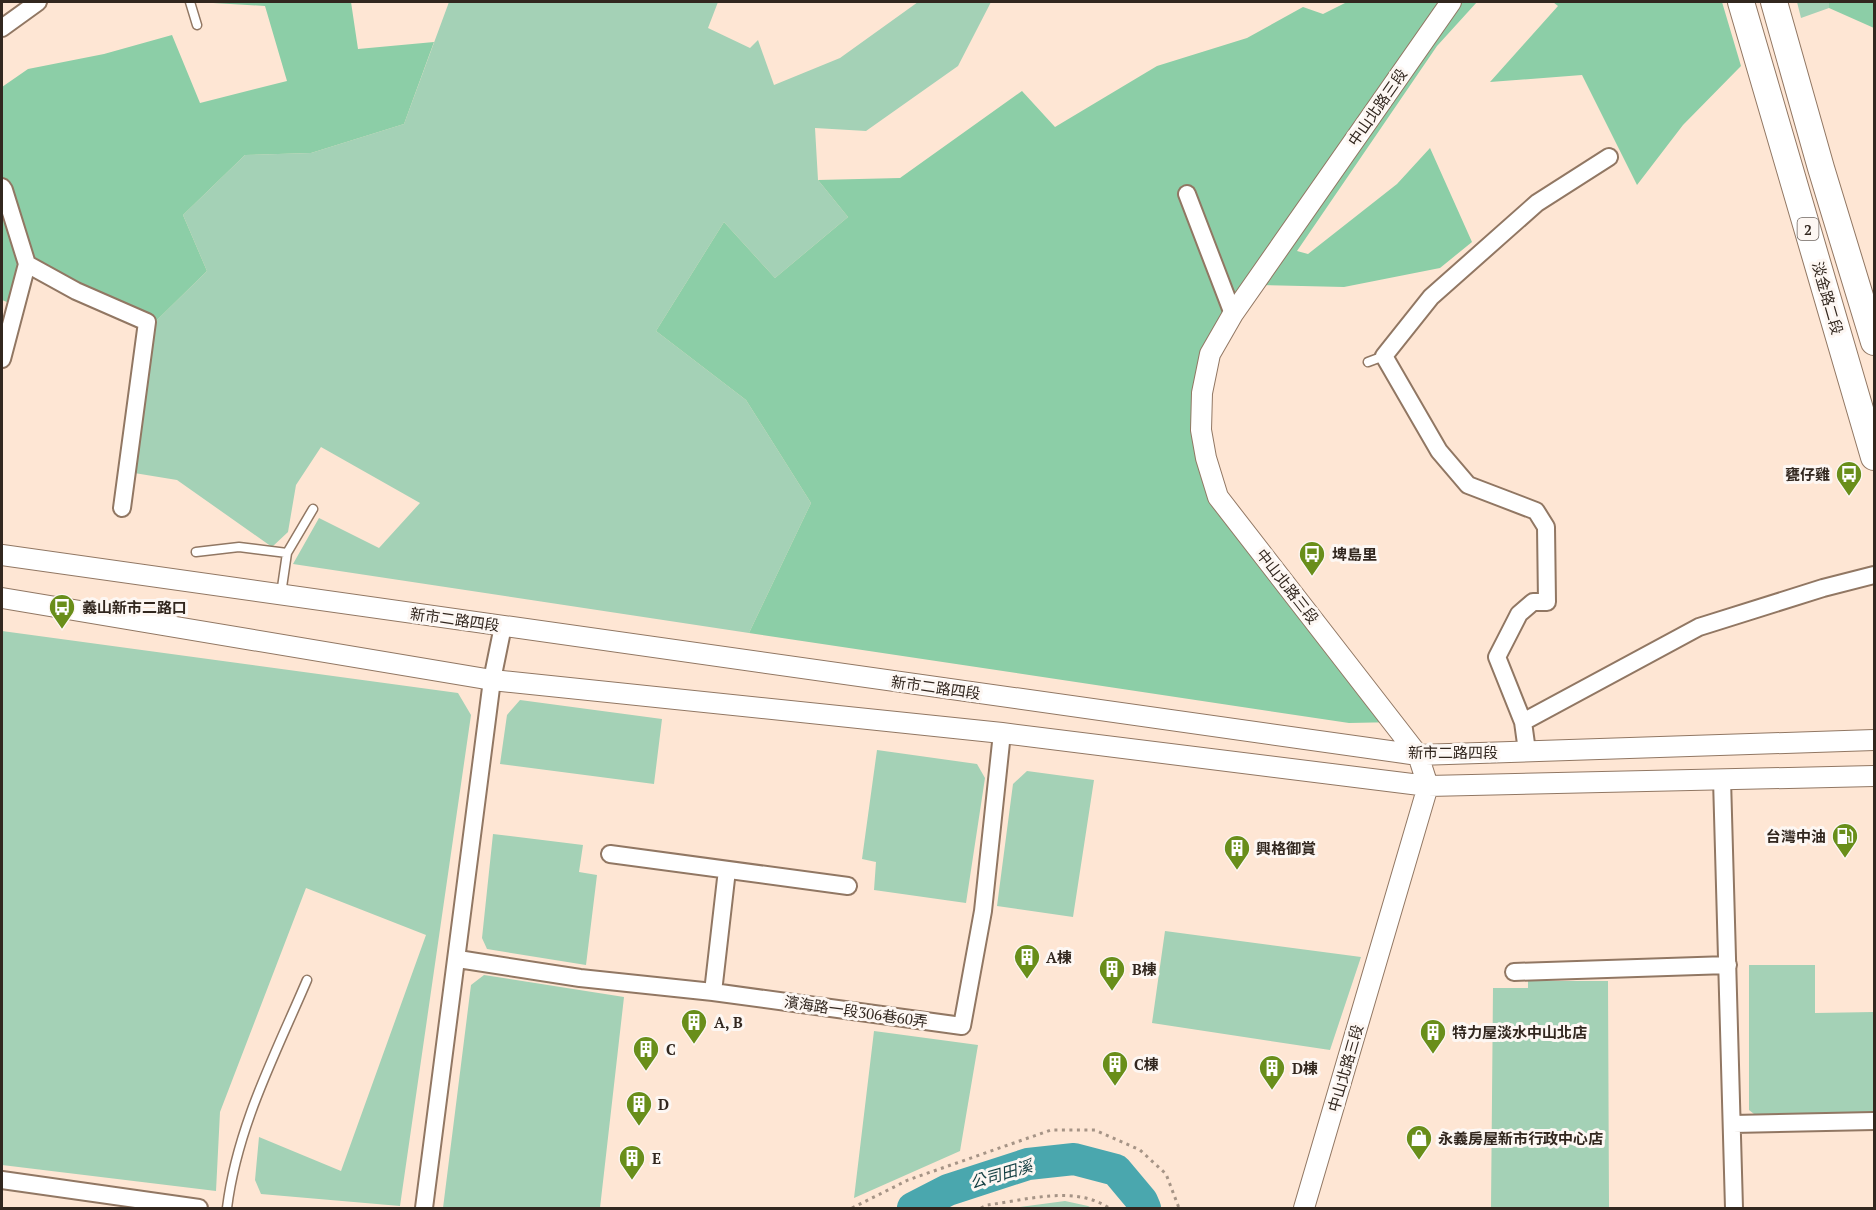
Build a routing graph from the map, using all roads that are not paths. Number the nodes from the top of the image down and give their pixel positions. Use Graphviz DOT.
graph roads {
  1 [pos="38,2"];
  2 [pos="190,2"];
  3 [pos="1451,2"];
  4 [pos="1741,2"];
  5 [pos="1773,2"];
  6 [pos="197,25"];
  7 [pos="2,28"];
  8 [pos="1609,157"];
  9 [pos="2,188"];
  10 [pos="1187,194"];
  11 [pos="27,264"];
  12 [pos="1233,314"];
  13 [pos="1875,342"];
  14 [pos="2,359"];
  15 [pos="1875,457"];
  16 [pos="122,508"];
  17 [pos="313,509"];
  18 [pos="196,552"];
  19 [pos="286,553"];
  20 [pos="2,555"];
  21 [pos="1875,575"];
  22 [pos="281,594"];
  23 [pos="2,598"];
  24 [pos="503,626"];
  25 [pos="492,680"];
  26 [pos="1523,722"];
  27 [pos="1002,733"];
  28 [pos="1875,740"];
  29 [pos="1527,751"];
  30 [pos="1418,755"];
  31 [pos="1875,776"];
  32 [pos="1722,779"];
  33 [pos="1428,786"];
  34 [pos="610,854"];
  35 [pos="726,870"];
  36 [pos="848,886"];
  37 [pos="458,959"];
  38 [pos="1728,965"];
  39 [pos="1514,972"];
  40 [pos="307,981"];
  41 [pos="713,992"];
  42 [pos="1875,1121"];
  43 [pos="1733,1124"];
  44 [pos="2,1180"];
  45 [pos="188,1208"];
  46 [pos="227,1209"];
  47 [pos="424,1209"];
  48 [pos="1304,1209"];
  49 [pos="1734,1209"];
  1 -- 7 [label="street"];
  2 -- 6 [label="lane"];
  3 -- 12 [label="street, 中山北路三段"];
  4 -- 15 [label="main road, 淡金路二段 / 2"];
  5 -- 13 [label="main road, 淡金路二段 / 2"];
  8 -- 26 [label="street"];
  9 -- 11 [label="street"];
  10 -- 12 [label="street"];
  11 -- 14 [label="street"];
  11 -- 16 [label="street"];
  12 -- 30 [label="street, 中山北路三段"];
  17 -- 19 [label="lane"];
  18 -- 19 [label="lane"];
  19 -- 22 [label="lane"];
  20 -- 22 [label="street, 新市二路四段"];
  21 -- 26 [label="street"];
  22 -- 24 [label="street, 新市二路四段"];
  23 -- 25 [label="street"];
  24 -- 25 [label="street"];
  24 -- 30 [label="street, 新市二路四段"];
  25 -- 27 [label="street"];
  25 -- 37 [label="street"];
  26 -- 29 [label="street"];
  27 -- 33 [label="street"];
  27 -- 41 [label="street, 濱海路一段306巷60弄"];
  28 -- 29 [label="street, 新市二路四段"];
  29 -- 30 [label="street, 新市二路四段"];
  30 -- 33 [label="street, 中山北路三段"];
  31 -- 32 [label="street"];
  32 -- 33 [label="street"];
  32 -- 38 [label="street"];
  33 -- 48 [label="street, 中山北路三段"];
  34 -- 35 [label="street"];
  35 -- 36 [label="street"];
  35 -- 41 [label="street"];
  37 -- 41 [label="street, 濱海路一段306巷60弄"];
  37 -- 47 [label="street"];
  38 -- 39 [label="street"];
  38 -- 43 [label="street"];
  40 -- 46 [label="lane"];
  42 -- 43 [label="street"];
  43 -- 49 [label="street"];
  44 -- 45 [label="street"];
}
